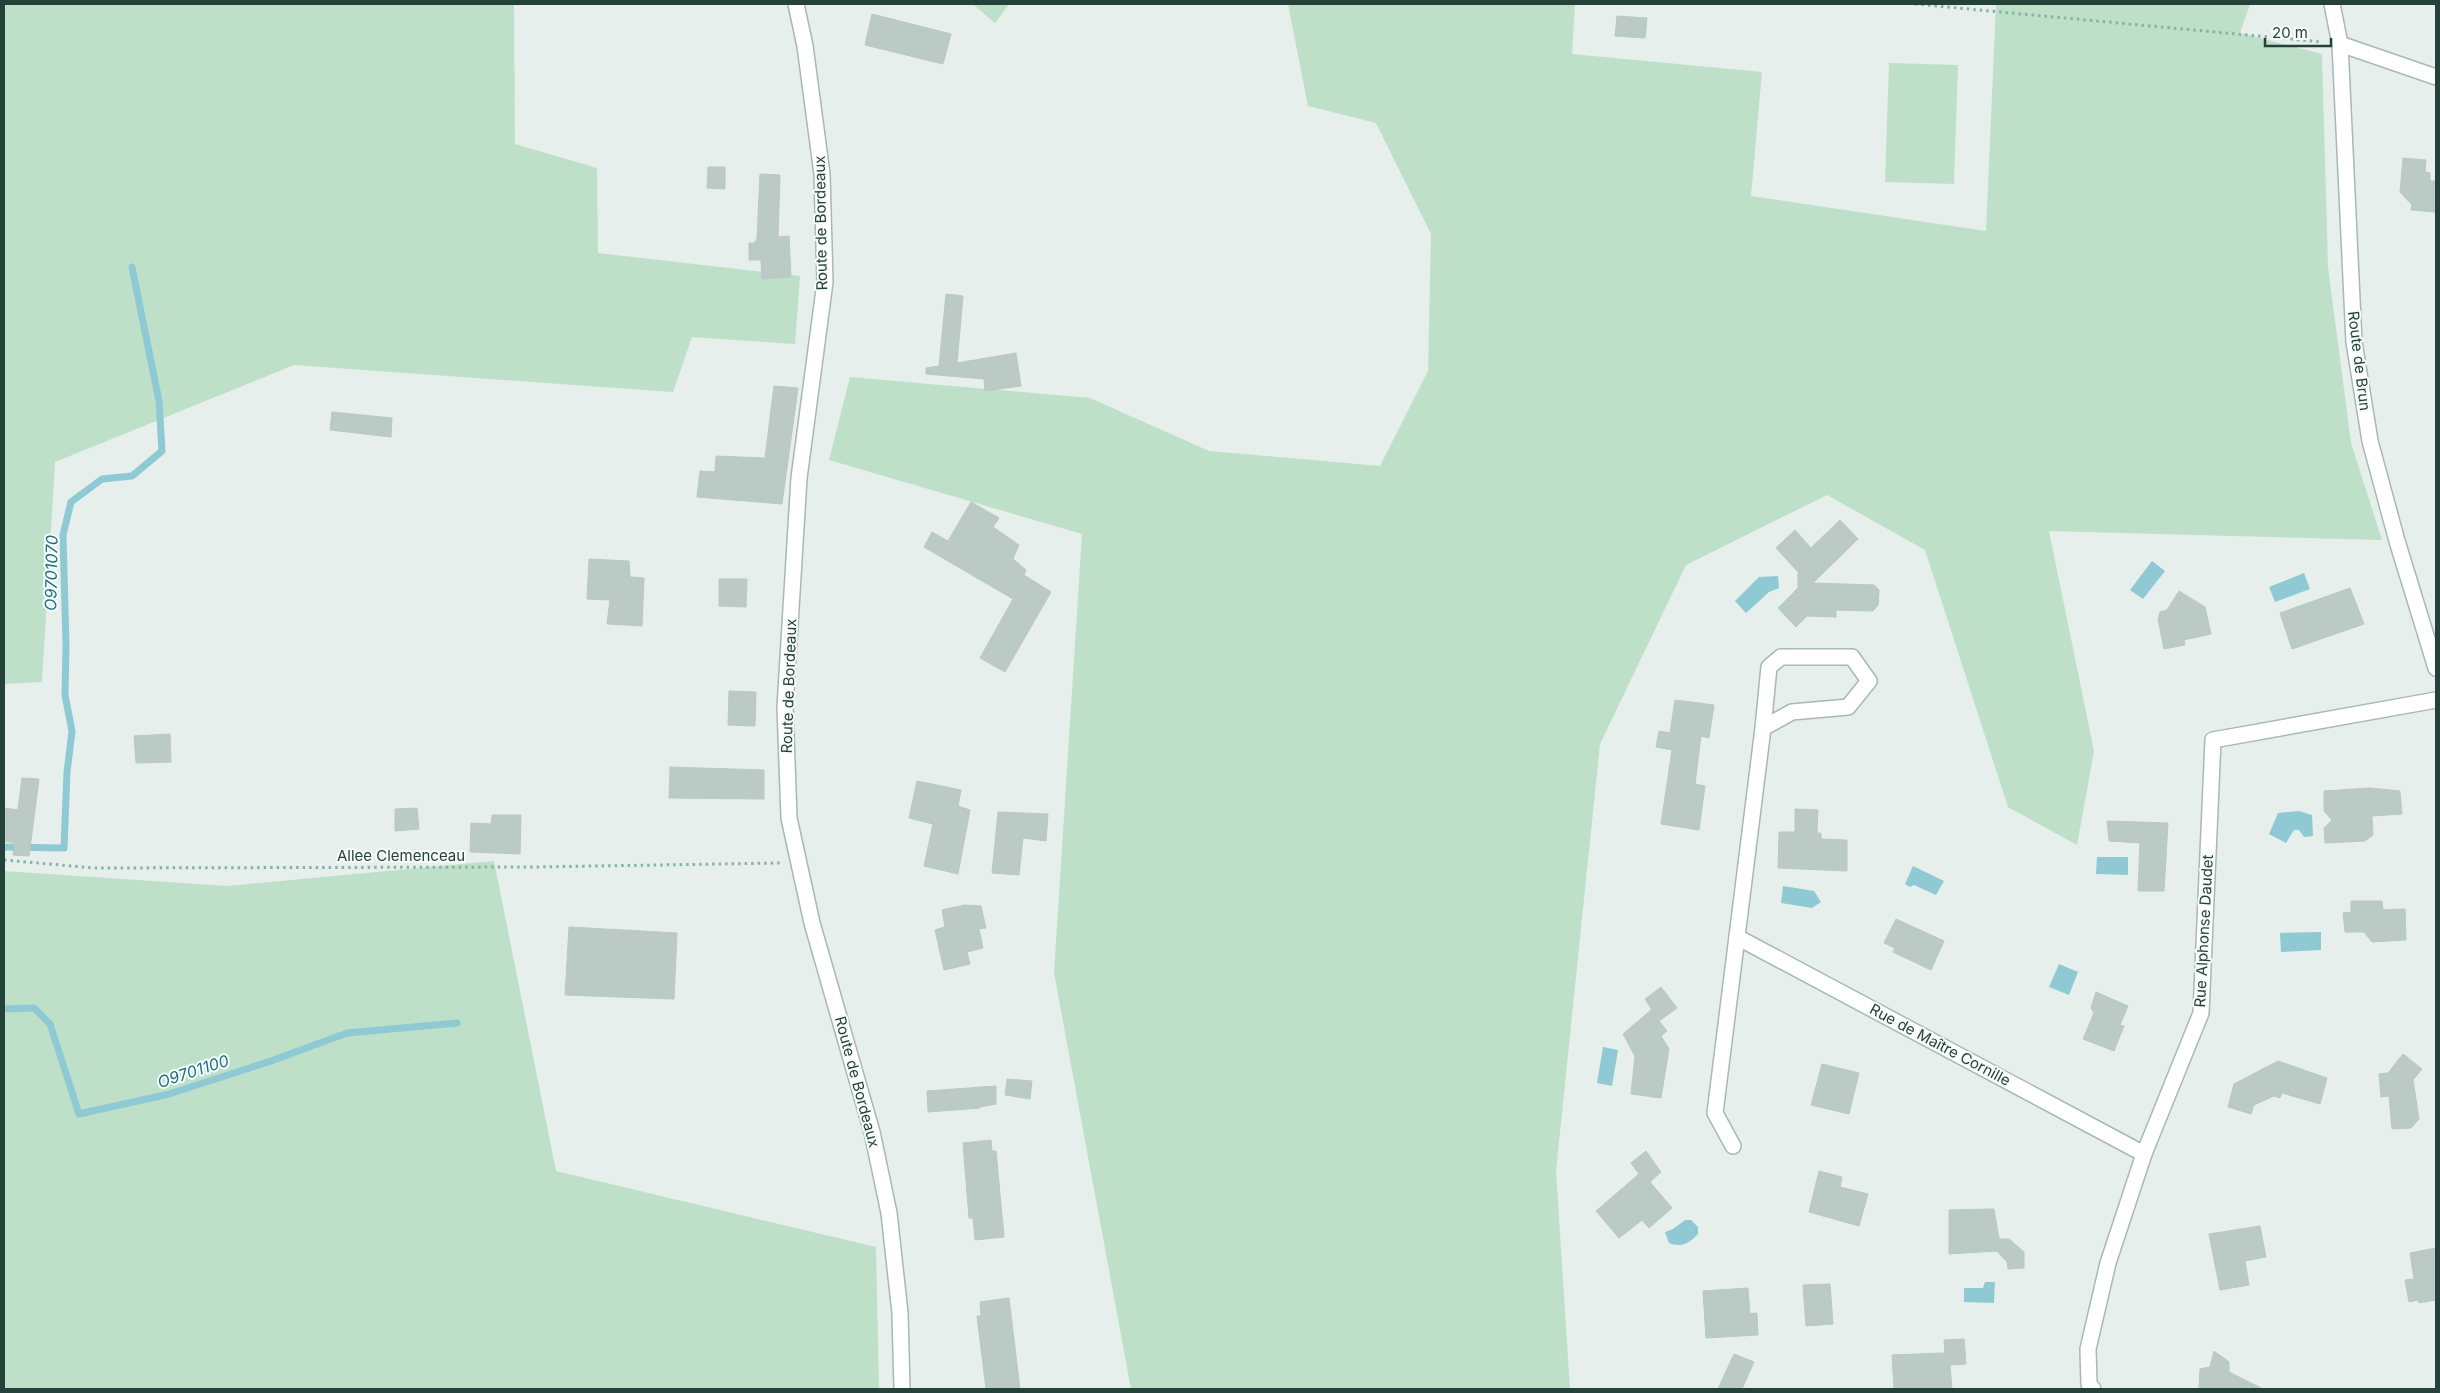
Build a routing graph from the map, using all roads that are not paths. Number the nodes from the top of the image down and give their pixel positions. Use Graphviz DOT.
graph roads {
  1 [pos="796,4"];
  2 [pos="2332,4"];
  3 [pos="2340,44"];
  4 [pos="2436,77"];
  5 [pos="2436,668"];
  6 [pos="2436,700"];
  7 [pos="1763,728"];
  8 [pos="1737,937"];
  9 [pos="1733,1146"];
  10 [pos="2144,1154"];
  11 [pos="902,1389"];
  12 [pos="2093,1389"];
  1 -- 11 [label="street, Route de Bordeaux"];
  2 -- 3 [label="street, Route de Brun"];
  3 -- 4 [label="street"];
  3 -- 5 [label="street, Route de Brun"];
  6 -- 10 [label="street, Rue Alphonse Daudet"];
  7 -- 7 [label="street"];
  7 -- 8 [label="street"];
  8 -- 9 [label="street"];
  8 -- 10 [label="street, Rue de Maître Cornille"];
  10 -- 12 [label="street, Rue Alphonse Daudet"];
}
